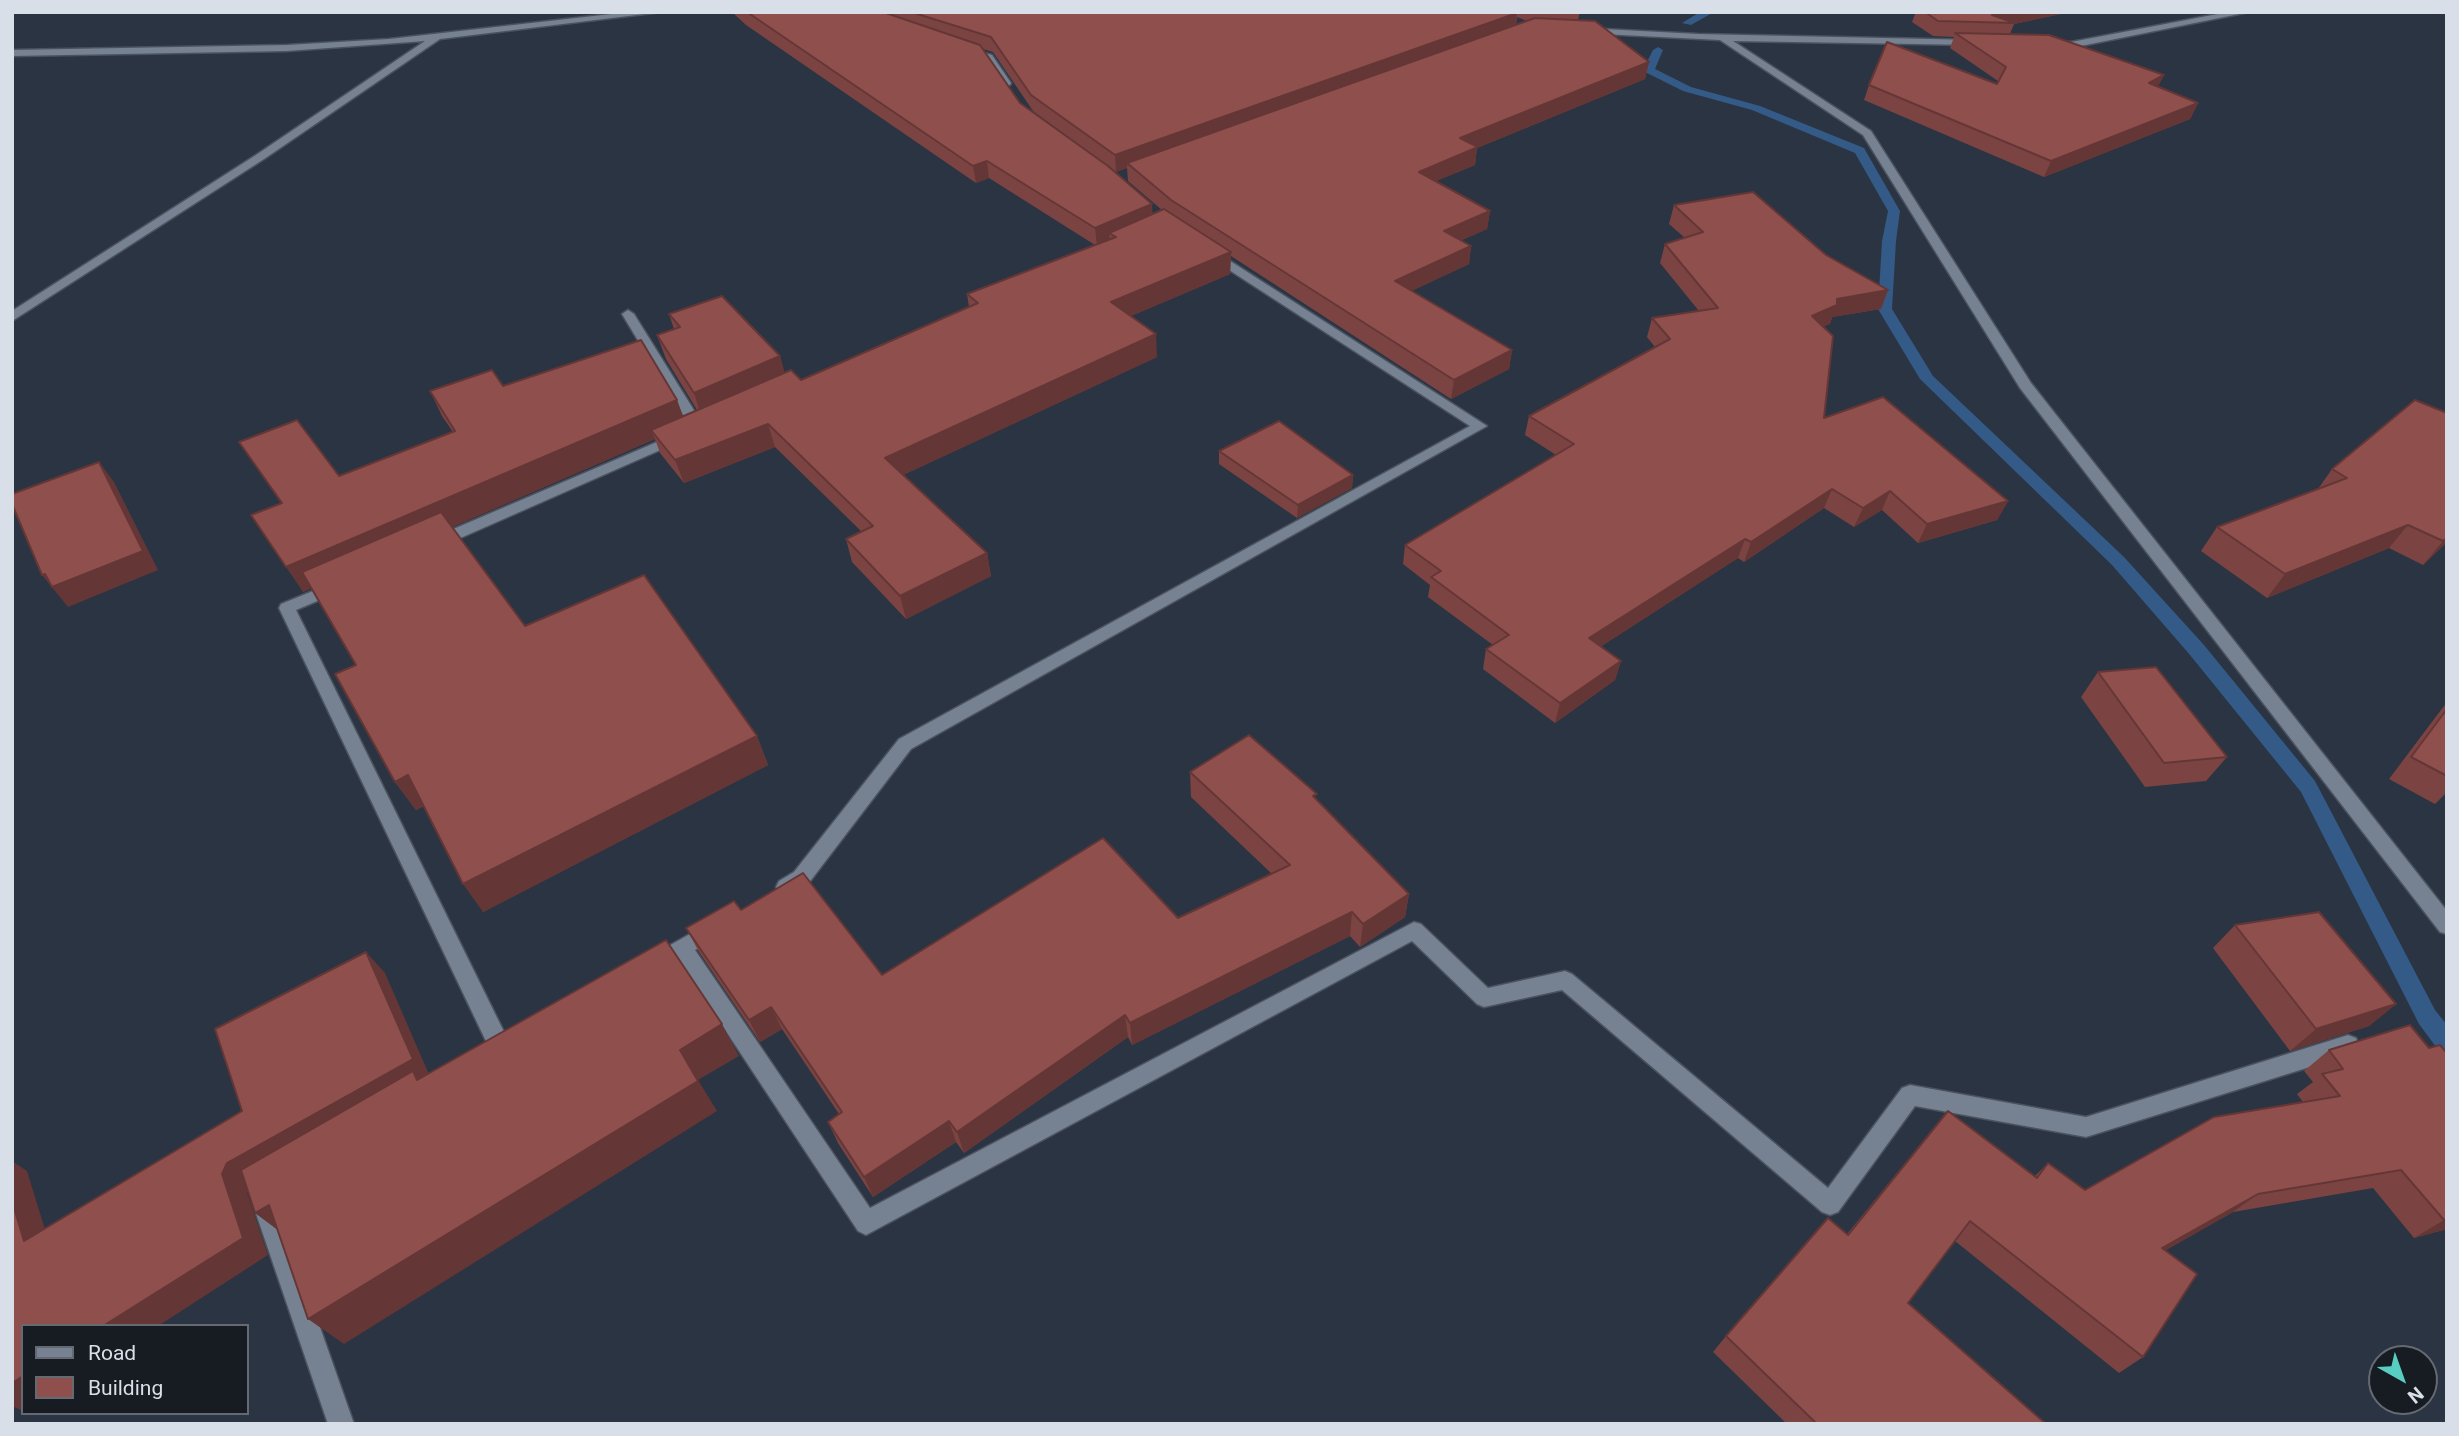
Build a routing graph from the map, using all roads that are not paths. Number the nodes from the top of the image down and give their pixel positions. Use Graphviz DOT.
graph roads {
  1 [pos="654,12"];
  2 [pos="2244,12"];
  3 [pos="1572,30"];
  4 [pos="1720,36"];
  5 [pos="438,37"];
  6 [pos="1990,43"];
  7 [pos="950,44"];
  8 [pos="2044,44"];
  9 [pos="12,53"];
  10 [pos="1012,92"];
  11 [pos="1201,246"];
  12 [pos="628,314"];
  13 [pos="12,317"];
  14 [pos="424,548"];
  15 [pos="349,581"];
  16 [pos="765,899"];
  17 [pos="729,920"];
  18 [pos="2447,926"];
  19 [pos="682,948"];
  20 [pos="646,969"];
  21 [pos="527,1039"];
  22 [pos="2366,1039"];
  23 [pos="503,1053"];
  24 [pos="478,1067"];
  25 [pos="272,1185"];
  26 [pos="341,1424"];
  1 -- 5 [label="street"];
  2 -- 8 [label="street"];
  3 -- 4 [label="street"];
  4 -- 6 [label="street"];
  4 -- 18 [label="street"];
  5 -- 9 [label="street"];
  5 -- 13 [label="street"];
  7 -- 10 [label="street"];
  11 -- 16 [label="street"];
  12 -- 14 [label="street"];
  15 -- 23 [label="street"];
  17 -- 19 [label="street"];
  19 -- 20 [label="street"];
  19 -- 22 [label="street"];
  21 -- 23 [label="street"];
  23 -- 24 [label="street"];
  25 -- 26 [label="street"];
}
